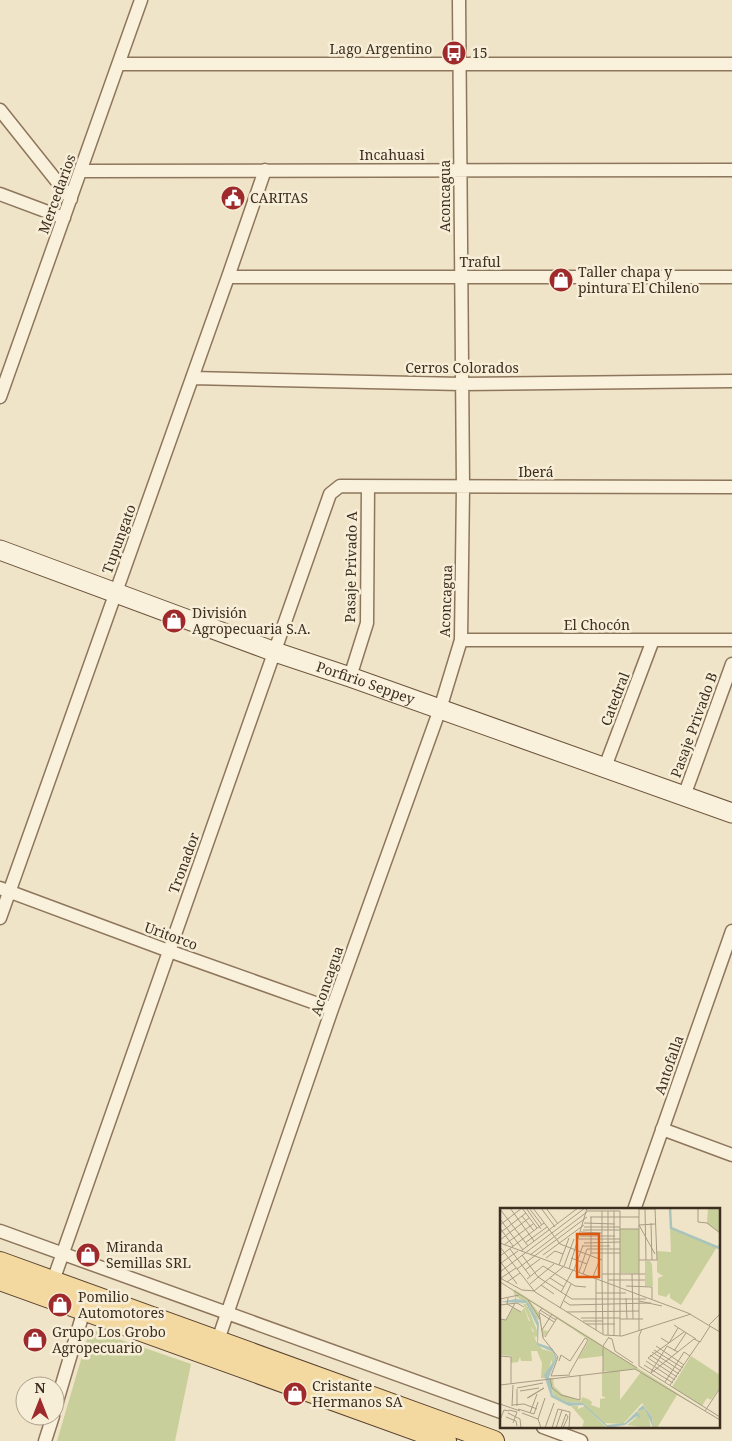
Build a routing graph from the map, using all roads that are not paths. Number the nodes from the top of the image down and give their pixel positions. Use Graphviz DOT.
graph roads {
  1 [pos="141,0"];
  2 [pos="459,0"];
  3 [pos="120,64"];
  4 [pos="459,64"];
  5 [pos="732,64"];
  6 [pos="0,110"];
  7 [pos="265,170"];
  8 [pos="460,170"];
  9 [pos="732,170"];
  10 [pos="82,171"];
  11 [pos="0,194"];
  12 [pos="71,199"];
  13 [pos="64,218"];
  14 [pos="228,277"];
  15 [pos="460,277"];
  16 [pos="732,277"];
  17 [pos="192,378"];
  18 [pos="732,381"];
  19 [pos="461,384"];
  20 [pos="0,397"];
  21 [pos="340,486"];
  22 [pos="368,486"];
  23 [pos="463,486"];
  24 [pos="732,487"];
  25 [pos="0,550"];
  26 [pos="116,593"];
  27 [pos="461,640"];
  28 [pos="653,640"];
  29 [pos="732,640"];
  30 [pos="275,652"];
  31 [pos="732,664"];
  32 [pos="350,677"];
  33 [pos="440,709"];
  34 [pos="605,767"];
  35 [pos="684,796"];
  36 [pos="732,813"];
  37 [pos="5,890"];
  38 [pos="0,918"];
  39 [pos="732,931"];
  40 [pos="169,951"];
  41 [pos="332,1009"];
  42 [pos="662,1129"];
  43 [pos="732,1155"];
  44 [pos="635,1208"];
  45 [pos="0,1231"];
  46 [pos="63,1254"];
  47 [pos="0,1262"];
  48 [pos="0,1280"];
  49 [pos="53,1281"];
  50 [pos="84,1310"];
  51 [pos="228,1314"];
  52 [pos="218,1340"];
  53 [pos="64,1376"];
  54 [pos="500,1412"];
  55 [pos="50,1426"];
  56 [pos="552,1432"];
  57 [pos="45,1441"];
  58 [pos="446,1441"];
  59 [pos="494,1441"];
  60 [pos="582,1441"];
  1 -- 3 [label="street, Mercedarios"];
  2 -- 4 [label="street, Aconcagua"];
  3 -- 4 [label="street, Lago Argentino"];
  3 -- 10 [label="street, Mercedarios"];
  4 -- 5 [label="street, Lago Argentino"];
  4 -- 8 [label="street, Aconcagua"];
  6 -- 12 [label="street"];
  7 -- 8 [label="street, Incahuasi"];
  7 -- 10 [label="street, Incahuasi"];
  7 -- 14 [label="street, Tupungato"];
  8 -- 9 [label="street, Incahuasi"];
  8 -- 15 [label="street, Aconcagua"];
  10 -- 12 [label="street, Mercedarios"];
  11 -- 13 [label="street"];
  12 -- 13 [label="street, Mercedarios"];
  13 -- 20 [label="street, Mercedarios"];
  14 -- 15 [label="street, Traful"];
  14 -- 17 [label="street, Tupungato"];
  15 -- 16 [label="street, Traful"];
  15 -- 19 [label="street, Aconcagua"];
  17 -- 19 [label="street, Cerros Colorados"];
  17 -- 26 [label="street, Tupungato"];
  18 -- 19 [label="street, Cerros Colorados"];
  19 -- 23 [label="street, Aconcagua"];
  21 -- 22 [label="street, Iberá"];
  21 -- 30 [label="street, Tronador"];
  22 -- 23 [label="street, Iberá"];
  22 -- 32 [label="street, Pasaje Privado A"];
  23 -- 24 [label="street, Iberá"];
  23 -- 27 [label="street, Aconcagua"];
  25 -- 26 [label="main road, Porfirio Seppey"];
  26 -- 30 [label="main road, Porfirio Seppey"];
  26 -- 37 [label="street, Tupungato"];
  27 -- 28 [label="street, El Chocón"];
  27 -- 33 [label="street, Aconcagua"];
  28 -- 29 [label="street, El Chocón"];
  28 -- 34 [label="street, Catedral"];
  30 -- 32 [label="main road, Porfirio Seppey"];
  30 -- 40 [label="street, Tronador"];
  31 -- 35 [label="street, Pasaje Privado B"];
  32 -- 33 [label="main road, Porfirio Seppey"];
  33 -- 34 [label="main road, Porfirio Seppey"];
  33 -- 41 [label="street, Aconcagua"];
  34 -- 35 [label="main road, Porfirio Seppey"];
  35 -- 36 [label="main road, Porfirio Seppey"];
  37 -- 38 [label="street, Tupungato"];
  37 -- 40 [label="street, Uritorco"];
  39 -- 42 [label="street, Antofalla"];
  40 -- 41 [label="street, Uritorco"];
  40 -- 46 [label="street, Tronador"];
  41 -- 51 [label="street, Aconcagua"];
  42 -- 43 [label="street"];
  42 -- 44 [label="street, Antofalla"];
  45 -- 46 [label="street"];
  46 -- 49 [label="street, Tronador"];
  46 -- 51 [label="street"];
  47 -- 49 [label="main road"];
  48 -- 50 [label="main road"];
  49 -- 52 [label="main road"];
  50 -- 53 [label="street"];
  50 -- 58 [label="main road"];
  51 -- 52 [label="street, Aconcagua"];
  51 -- 54 [label="street"];
  52 -- 59 [label="main road"];
  55 -- 57 [label="street"];
  56 -- 60 [label="street"];
}
